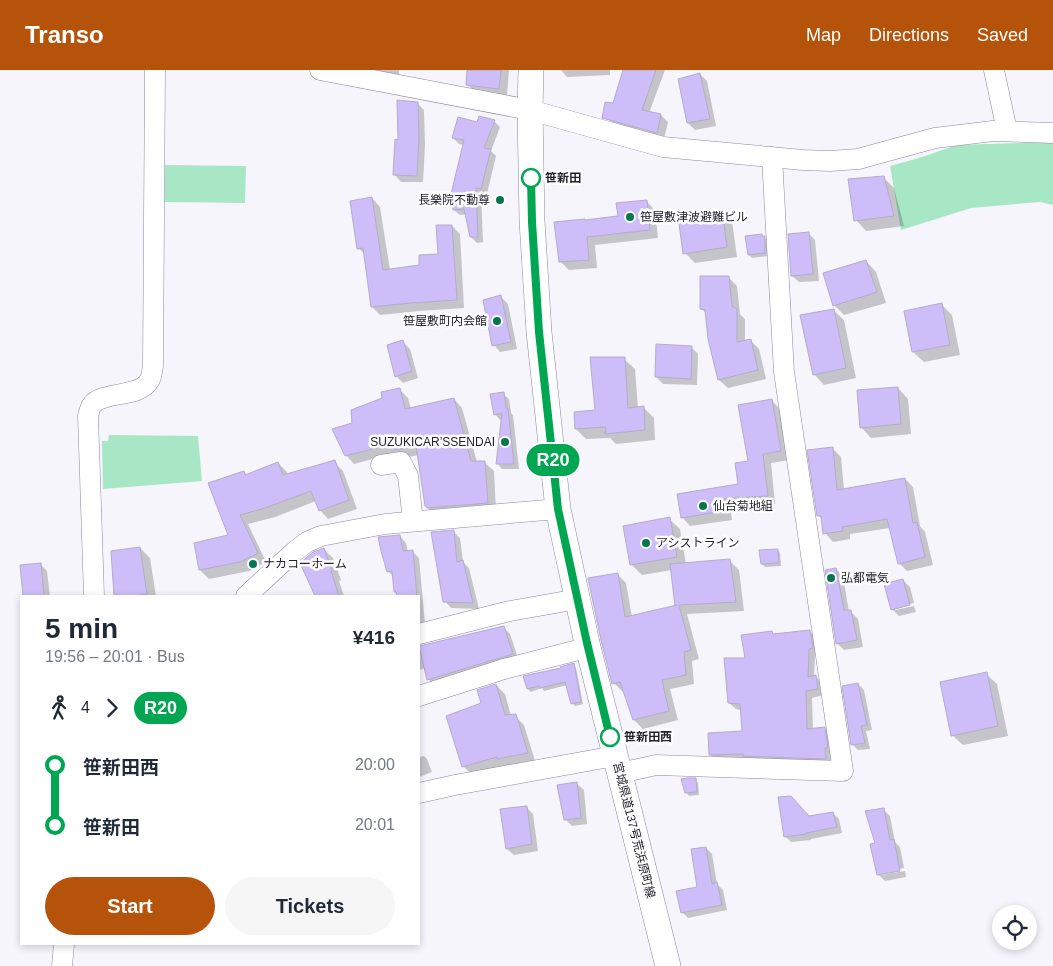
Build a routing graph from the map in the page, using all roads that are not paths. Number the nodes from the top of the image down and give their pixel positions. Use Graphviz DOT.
graph roads {
  1 [pos="155,70"];
  2 [pos="320,70"];
  3 [pos="531,70"];
  4 [pos="994,70"];
  5 [pos="530,110"];
  6 [pos="1007,131"];
  7 [pos="1053,133"];
  8 [pos="772,157"];
  9 [pos="381,465"];
  10 [pos="558,509"];
  11 [pos="413,521"];
  12 [pos="94,595"];
  13 [pos="247,595"];
  14 [pos="567,601"];
  15 [pos="420,634"];
  16 [pos="578,650"];
  17 [pos="420,696"];
  18 [pos="618,764"];
  19 [pos="420,793"];
  20 [pos="64,945"];
  21 [pos="62,966"];
  22 [pos="668,966"];
  1 -- 12 [label="street"];
  2 -- 5 [label="street"];
  3 -- 5 [label="main road, 宮城県道137号荒浜原町線"];
  4 -- 6 [label="street"];
  5 -- 8 [label="street"];
  5 -- 10 [label="main road, 宮城県道137号荒浜原町線"];
  6 -- 7 [label="street"];
  6 -- 8 [label="street"];
  8 -- 18 [label="street"];
  9 -- 11 [label="street"];
  10 -- 11 [label="street"];
  10 -- 18 [label="main road, 宮城県道137号荒浜原町線"];
  11 -- 13 [label="street"];
  14 -- 15 [label="street"];
  16 -- 17 [label="street"];
  18 -- 19 [label="street"];
  18 -- 22 [label="main road, 宮城県道137号荒浜原町線"];
  20 -- 21 [label="street"];
}
